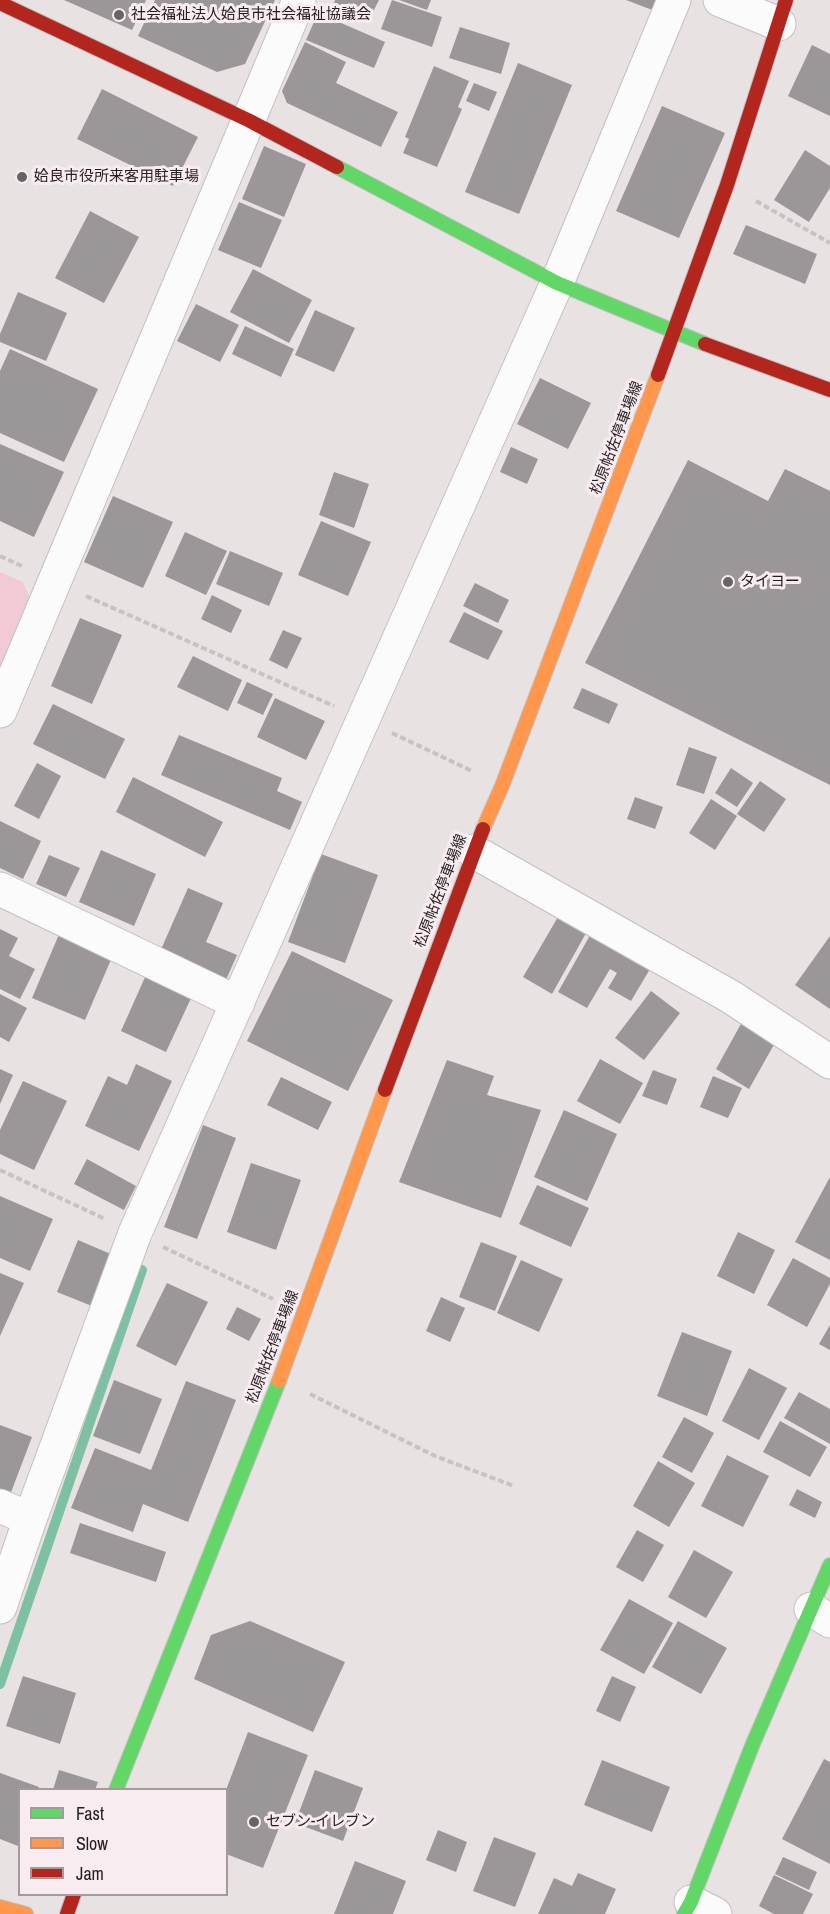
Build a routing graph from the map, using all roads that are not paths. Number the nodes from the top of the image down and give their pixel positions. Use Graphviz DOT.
graph roads {
  1 [pos="299,0"];
  2 [pos="674,0"];
  3 [pos="720,0"];
  4 [pos="0,3"];
  5 [pos="783,12"];
  6 [pos="248,120"];
  7 [pos="557,283"];
  8 [pos="674,333"];
  9 [pos="830,390"];
  10 [pos="0,711"];
  11 [pos="472,851"];
  12 [pos="0,889"];
  13 [pos="238,1003"];
  14 [pos="830,1062"];
  15 [pos="0,1506"];
  16 [pos="30,1519"];
  17 [pos="830,1564"];
  18 [pos="0,1607"];
  19 [pos="821,1615"];
  20 [pos="117,1788"];
  21 [pos="73,1896"];
  22 [pos="0,1907"];
  23 [pos="697,1910"];
  24 [pos="26,1914"];
  25 [pos="67,1914"];
  1 -- 6 [label="street"];
  2 -- 7 [label="street"];
  3 -- 5 [label="street"];
  4 -- 6 [label="main road"];
  5 -- 8 [label="main road, 松原帖佐停車場線"];
  6 -- 7 [label="main road"];
  6 -- 10 [label="street"];
  7 -- 8 [label="main road"];
  7 -- 13 [label="street"];
  8 -- 9 [label="main road"];
  8 -- 11 [label="main road, 松原帖佐停車場線"];
  11 -- 14 [label="street"];
  11 -- 20 [label="main road, 松原帖佐停車場線"];
  12 -- 13 [label="street"];
  13 -- 16 [label="street"];
  15 -- 16 [label="street"];
  16 -- 18 [label="street"];
  17 -- 19 [label="main road"];
  19 -- 23 [label="main road"];
  21 -- 25 [label="main road"];
  22 -- 24 [label="main road"];
}
